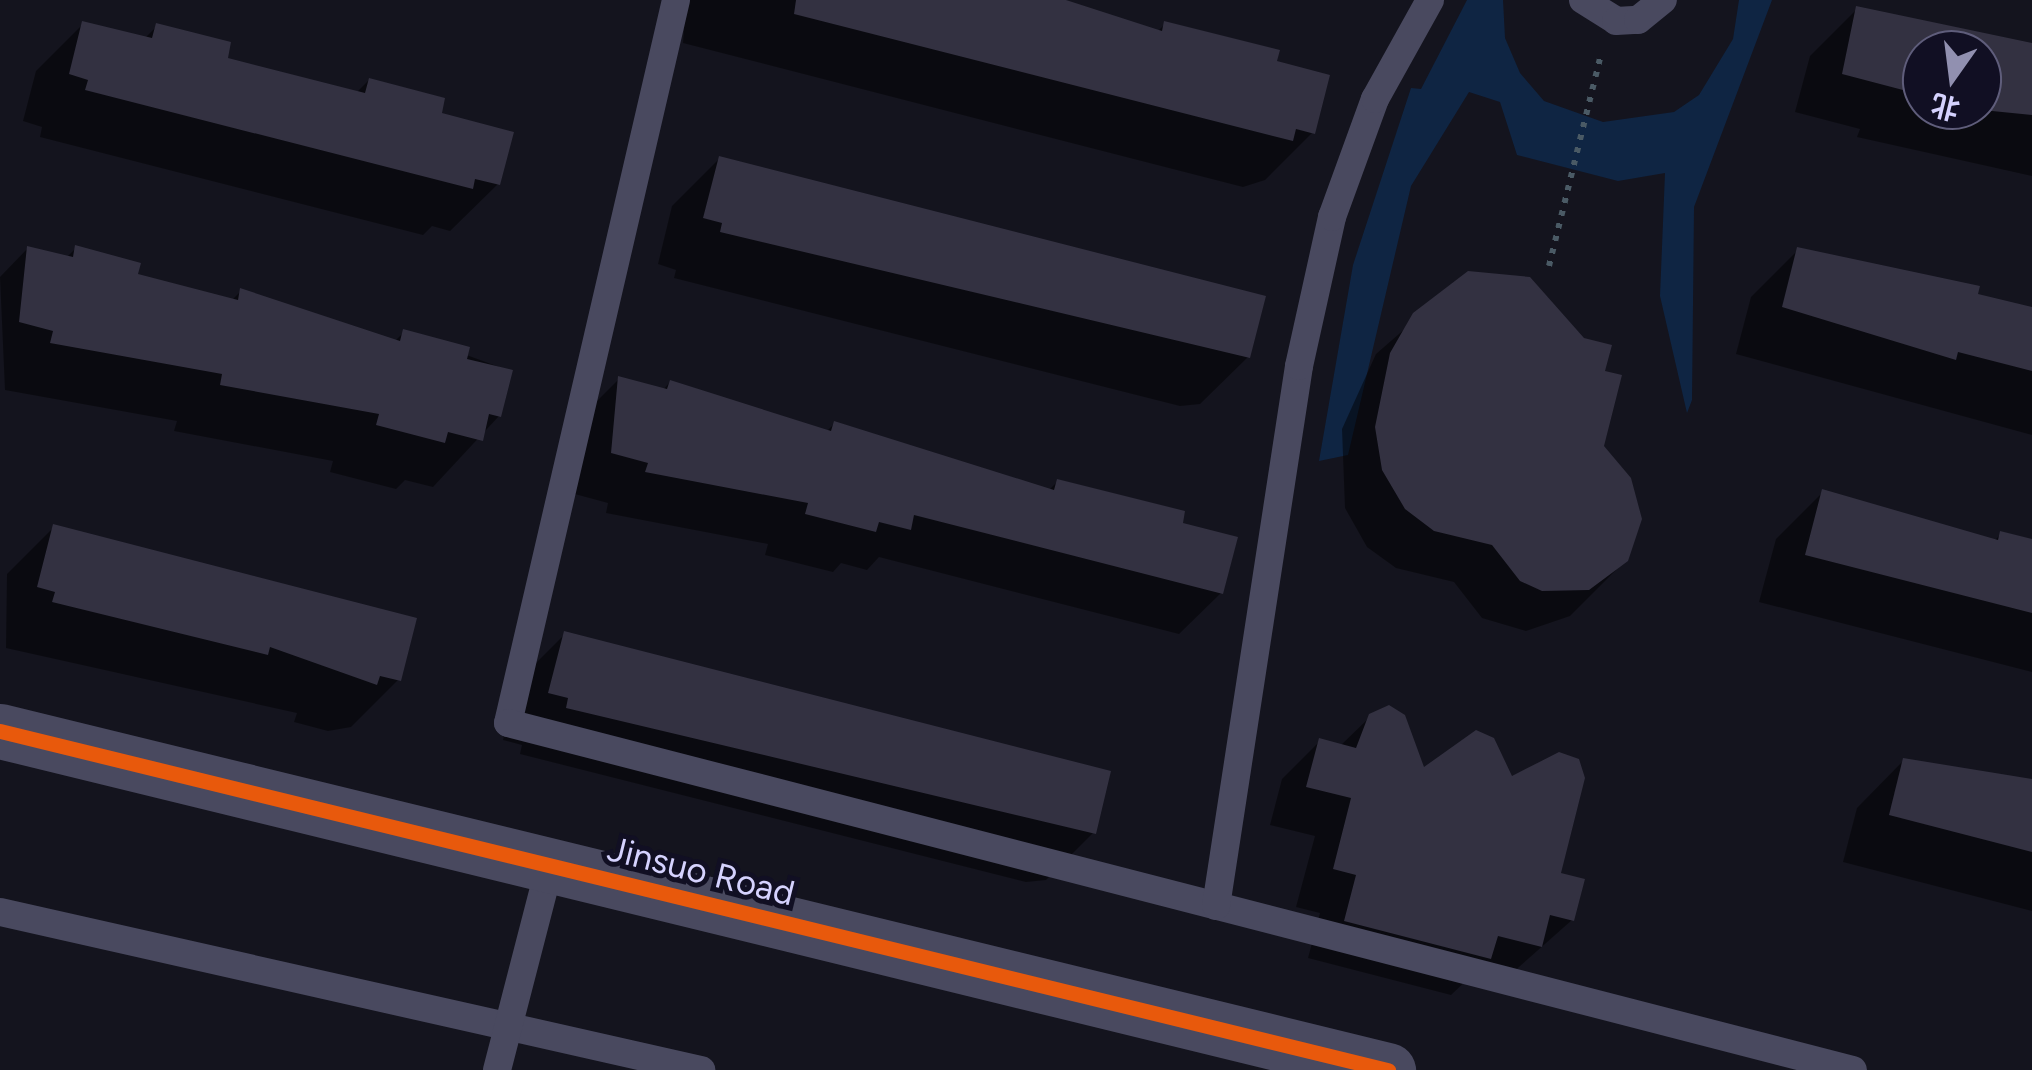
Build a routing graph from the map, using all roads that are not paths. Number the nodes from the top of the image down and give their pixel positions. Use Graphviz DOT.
graph roads {
  1 [pos="676,0"];
  2 [pos="1430,0"];
  3 [pos="1583,0"];
  4 [pos="1664,0"];
  5 [pos="0,731"];
  6 [pos="550,865"];
  7 [pos="1216,906"];
  8 [pos="0,912"];
  9 [pos="509,1024"];
  10 [pos="497,1070"];
  11 [pos="701,1070"];
  12 [pos="1388,1070"];
  13 [pos="1854,1070"];
  1 -- 7 [label="lane"];
  2 -- 7 [label="lane"];
  3 -- 4 [label="lane"];
  5 -- 6 [label="street, Jinsuo Road"];
  6 -- 9 [label="lane"];
  6 -- 12 [label="street, Jinsuo Road"];
  7 -- 13 [label="lane"];
  8 -- 9 [label="lane"];
  9 -- 10 [label="lane"];
  9 -- 11 [label="lane"];
}
